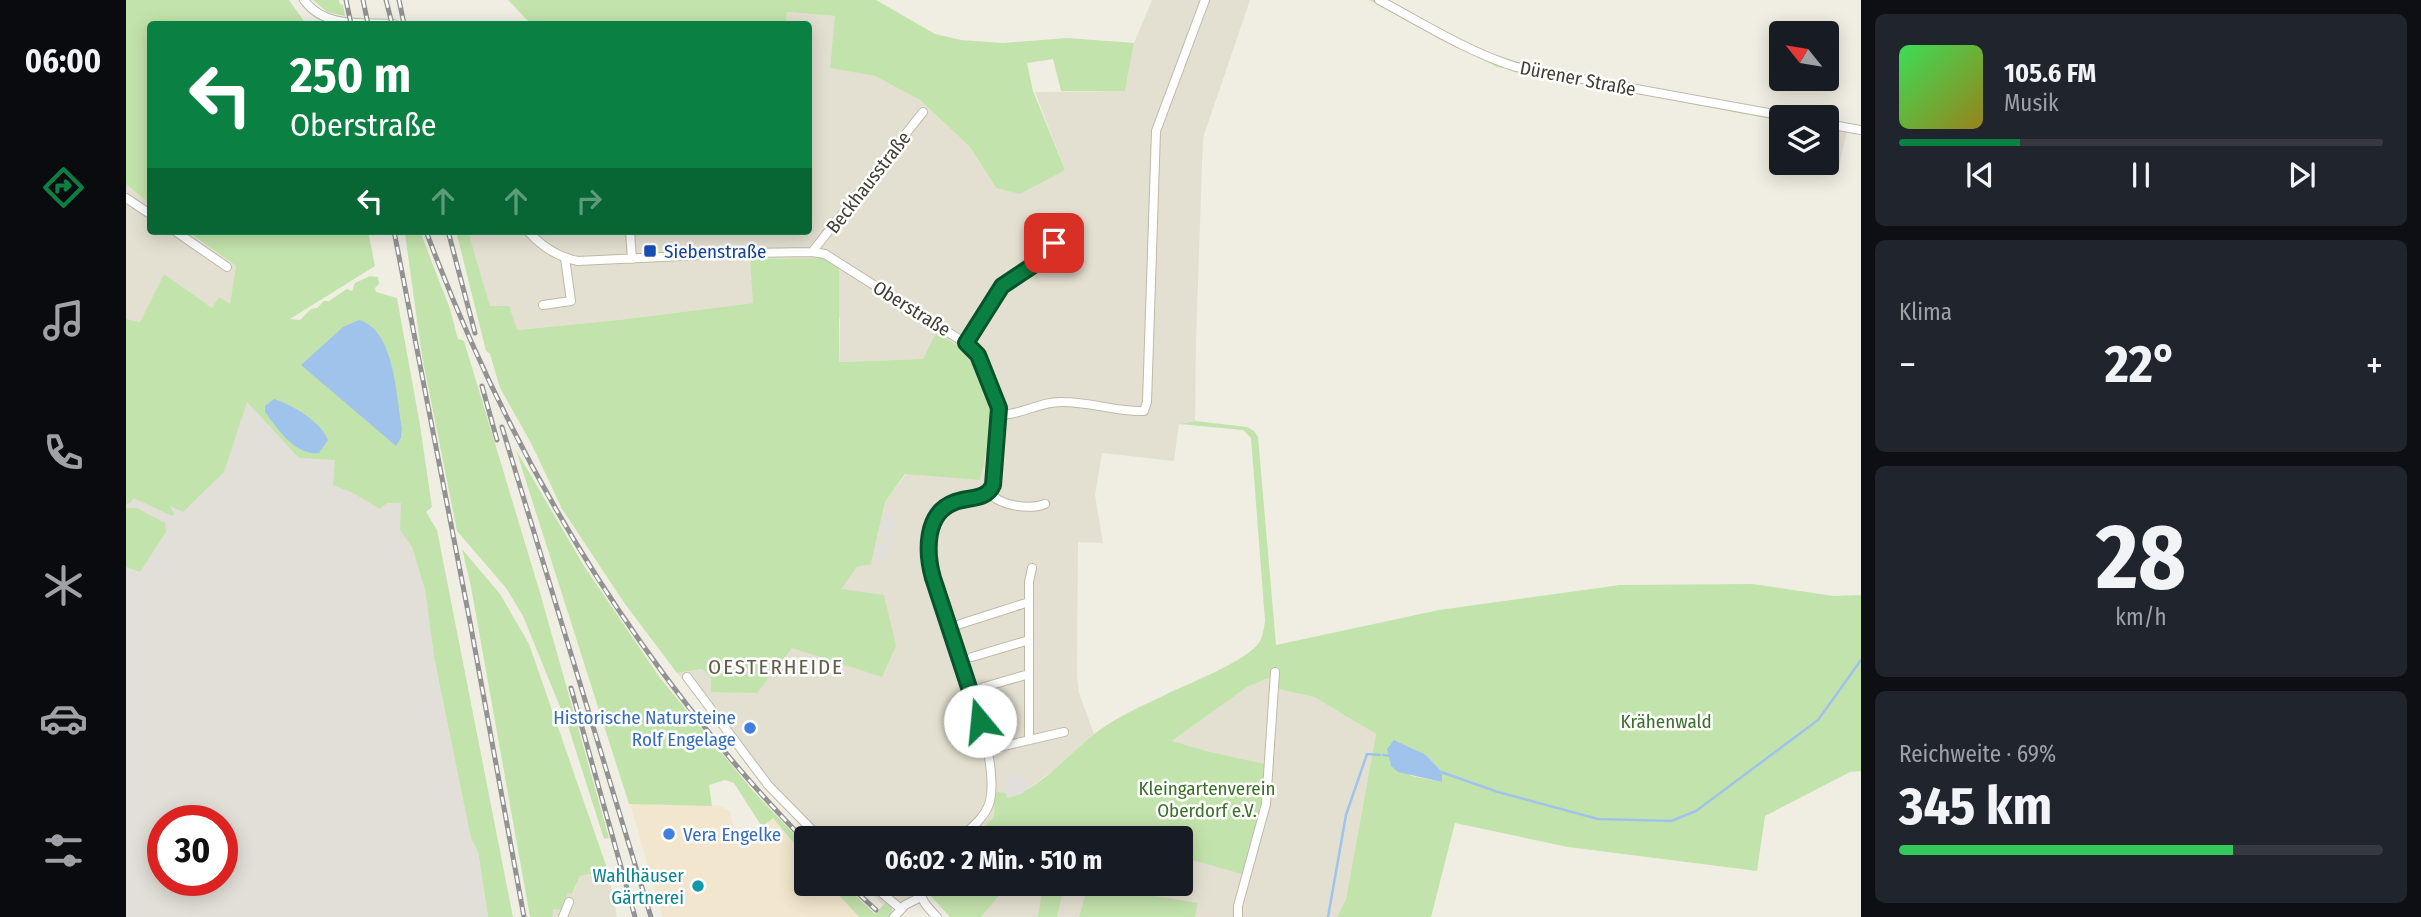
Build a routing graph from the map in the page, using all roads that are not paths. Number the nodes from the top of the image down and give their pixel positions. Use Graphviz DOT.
graph roads {
  1 [pos="304,0"];
  2 [pos="1205,0"];
  3 [pos="1379,0"];
  4 [pos="346,21"];
  5 [pos="923,112"];
  6 [pos="1769,113"];
  7 [pos="1839,126"];
  8 [pos="1861,130"];
  9 [pos="126,198"];
  10 [pos="147,212"];
  11 [pos="1060,222"];
  12 [pos="181,235"];
  13 [pos="532,235"];
  14 [pos="630,235"];
  15 [pos="812,252"];
  16 [pos="565,258"];
  17 [pos="632,258"];
  18 [pos="227,267"];
  19 [pos="543,305"];
  20 [pos="966,343"];
  21 [pos="1000,415"];
  22 [pos="989,492"];
  23 [pos="1045,504"];
  24 [pos="1032,568"];
  25 [pos="1030,602"];
  26 [pos="951,627"];
  27 [pos="1029,640"];
  28 [pos="972,657"];
  29 [pos="1275,672"];
  30 [pos="1029,674"];
  31 [pos="687,677"];
  32 [pos="978,689"];
  33 [pos="1064,732"];
  34 [pos="1029,740"];
  35 [pos="987,750"];
  36 [pos="808,826"];
  37 [pos="973,826"];
  38 [pos="885,896"];
  39 [pos="921,897"];
  40 [pos="569,902"];
  41 [pos="901,909"];
  42 [pos="563,917"];
  43 [pos="894,917"];
  44 [pos="937,917"];
  45 [pos="1238,917"];
  1 -- 4 [label="street"];
  2 -- 21 [label="street"];
  3 -- 6 [label="street, Dürener Straße"];
  5 -- 15 [label="street, Beckhausstraße"];
  7 -- 8 [label="street"];
  9 -- 10 [label="street"];
  11 -- 20 [label="street"];
  12 -- 18 [label="street"];
  13 -- 16 [label="street"];
  14 -- 17 [label="street"];
  15 -- 17 [label="street, Oberstraße"];
  15 -- 20 [label="street, Oberstraße"];
  16 -- 17 [label="street, Oberstraße"];
  16 -- 19 [label="street"];
  20 -- 21 [label="street, Oberstraße"];
  21 -- 22 [label="street, Oberstraße"];
  22 -- 23 [label="street"];
  22 -- 26 [label="street"];
  24 -- 25 [label="street"];
  25 -- 26 [label="street"];
  25 -- 27 [label="street"];
  26 -- 32 [label="street"];
  27 -- 28 [label="street"];
  27 -- 30 [label="street"];
  29 -- 45 [label="street"];
  30 -- 32 [label="street"];
  30 -- 34 [label="street"];
  31 -- 36 [label="street"];
  32 -- 35 [label="street"];
  33 -- 34 [label="street"];
  34 -- 35 [label="street"];
  35 -- 37 [label="street"];
  38 -- 41 [label="street"];
  39 -- 41 [label="street"];
  39 -- 44 [label="street"];
  40 -- 42 [label="street"];
  41 -- 43 [label="street"];
}
